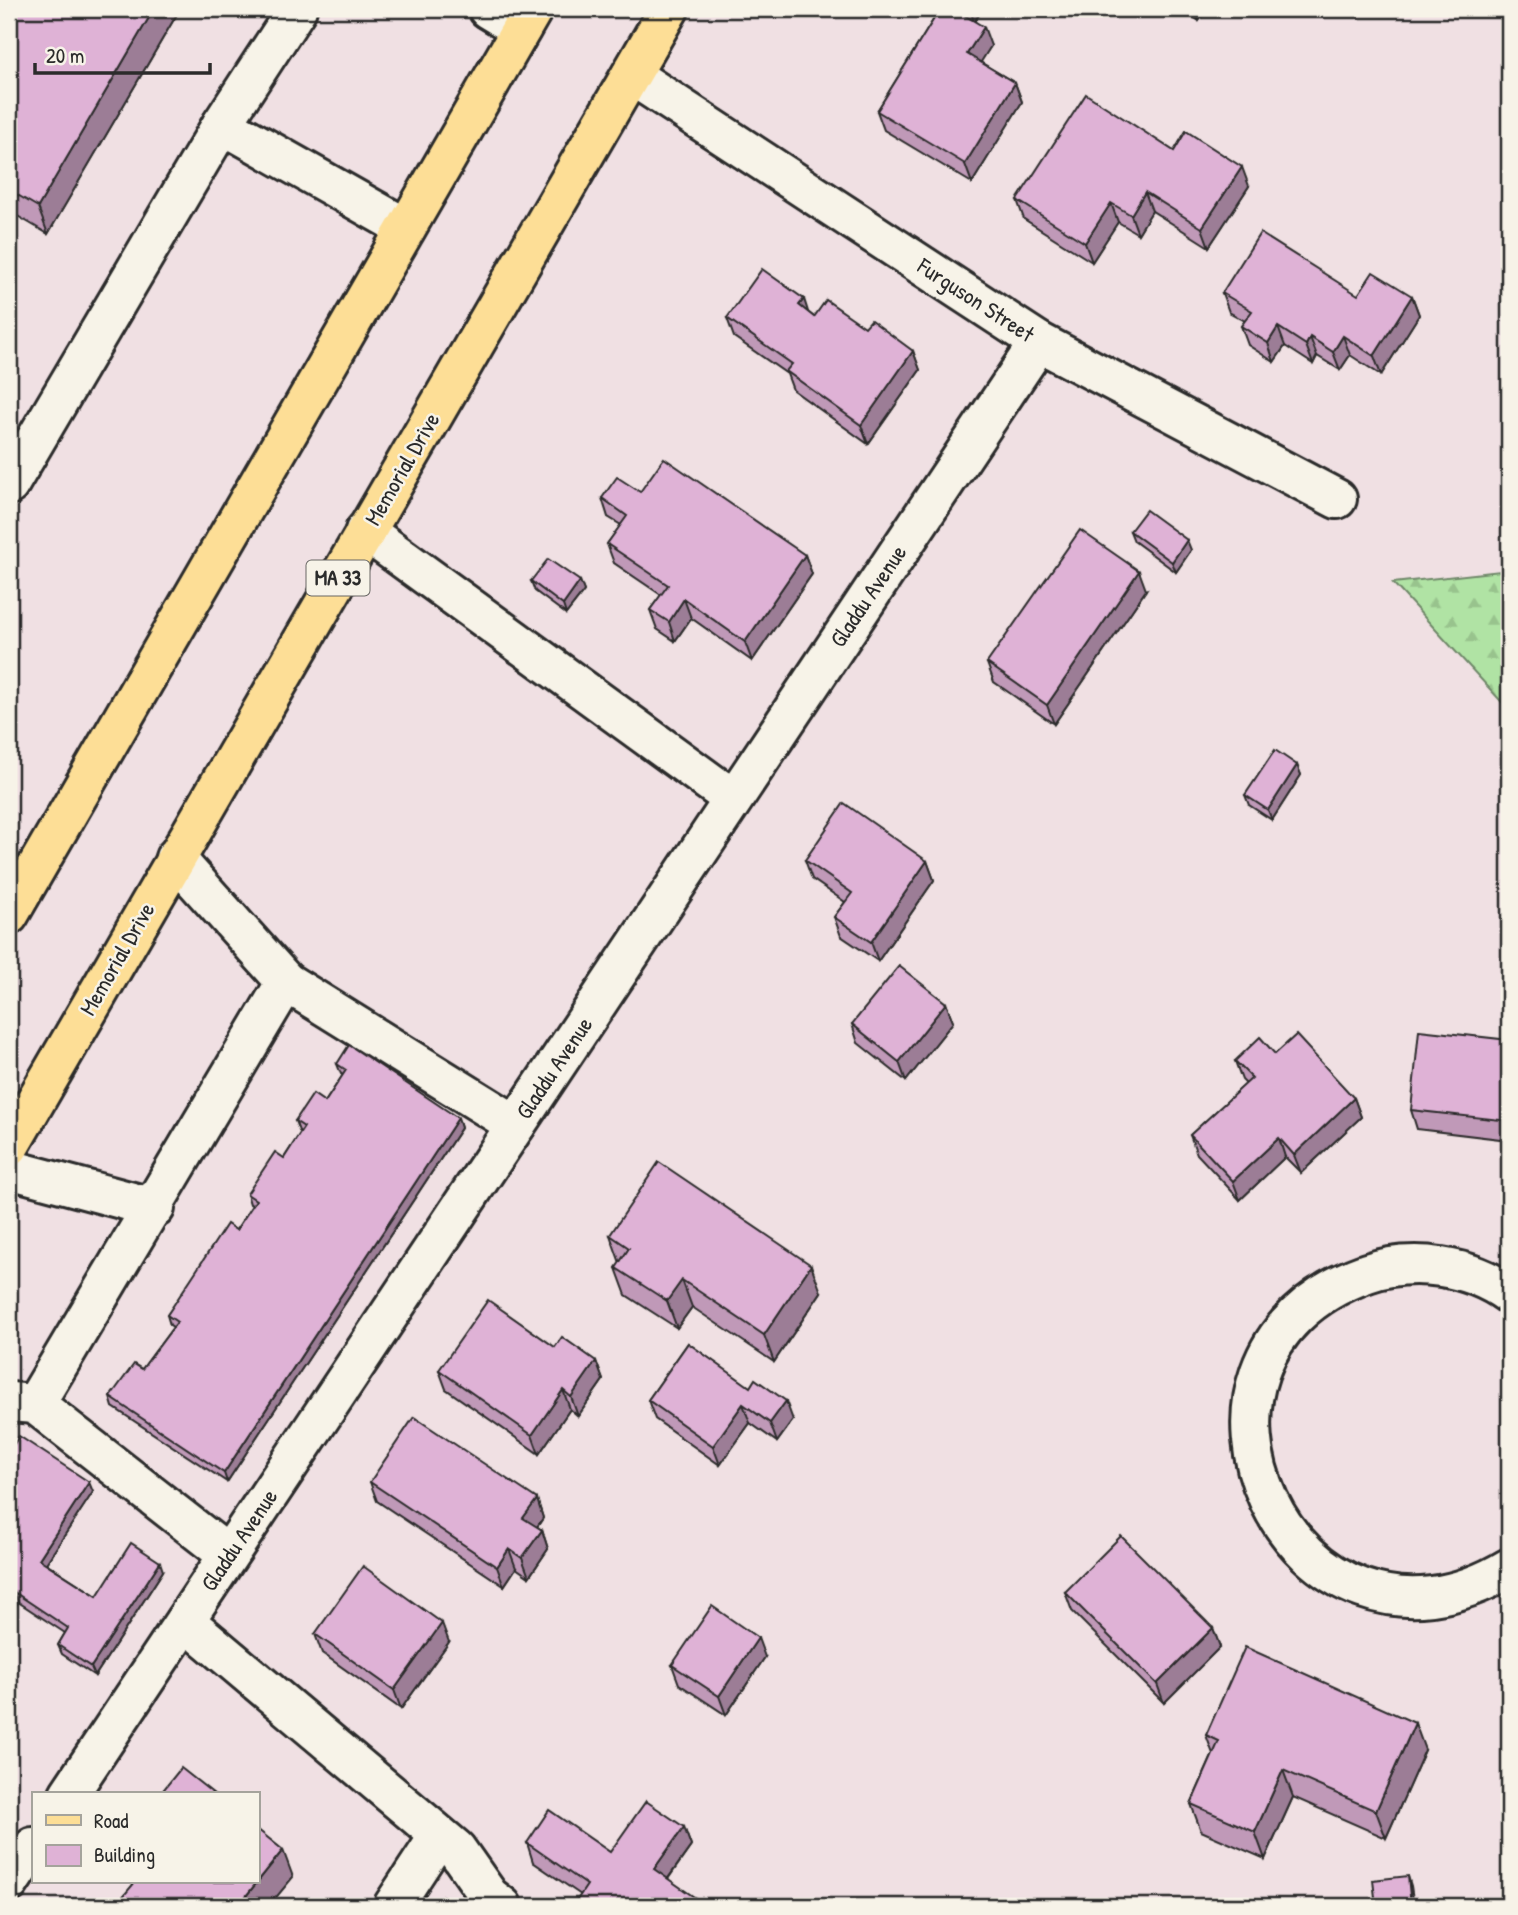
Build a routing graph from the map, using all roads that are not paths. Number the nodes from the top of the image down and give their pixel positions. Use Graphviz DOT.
graph roads {
  1 [pos="297,9"];
  2 [pos="488,9"];
  3 [pos="669,9"];
  4 [pos="527,19"];
  5 [pos="631,75"];
  6 [pos="222,124"];
  7 [pos="406,229"];
  8 [pos="1039,342"];
  9 [pos="9,485"];
  10 [pos="1336,499"];
  11 [pos="365,531"];
  12 [pos="733,799"];
  13 [pos="175,858"];
  14 [pos="10,908"];
  15 [pos="286,982"];
  16 [pos="516,1125"];
  17 [pos="9,1147"];
  18 [pos="9,1169"];
  19 [pos="155,1208"];
  20 [pos="1509,1294"];
  21 [pos="22,1403"];
  22 [pos="229,1555"];
  23 [pos="1509,1569"];
  24 [pos="185,1621"];
  25 [pos="69,1792"];
  26 [pos="439,1836"];
  27 [pos="32,1848"];
  28 [pos="9,1883"];
  29 [pos="393,1906"];
  30 [pos="502,1906"];
  1 -- 6 [label="street"];
  2 -- 4 [label="street"];
  3 -- 5 [label="main road, Memorial Drive / MA 33"];
  4 -- 7 [label="main road"];
  5 -- 8 [label="street, Furguson Street"];
  5 -- 11 [label="main road, Memorial Drive / MA 33"];
  6 -- 7 [label="street"];
  6 -- 9 [label="street"];
  7 -- 14 [label="main road"];
  8 -- 10 [label="street, Furguson Street"];
  8 -- 12 [label="street, Gladdu Avenue"];
  11 -- 12 [label="street"];
  11 -- 13 [label="main road, Memorial Drive / MA 33"];
  12 -- 16 [label="street, Gladdu Avenue"];
  13 -- 15 [label="street"];
  13 -- 17 [label="main road, Memorial Drive / MA 33"];
  15 -- 16 [label="street"];
  15 -- 19 [label="street"];
  16 -- 22 [label="street, Gladdu Avenue"];
  18 -- 19 [label="street"];
  19 -- 21 [label="street"];
  20 -- 23 [label="street"];
  21 -- 22 [label="street"];
  22 -- 24 [label="street, Gladdu Avenue"];
  24 -- 25 [label="street, Gladdu Avenue"];
  24 -- 26 [label="street"];
  26 -- 29 [label="street"];
  26 -- 30 [label="street"];
  27 -- 28 [label="street"];
}
